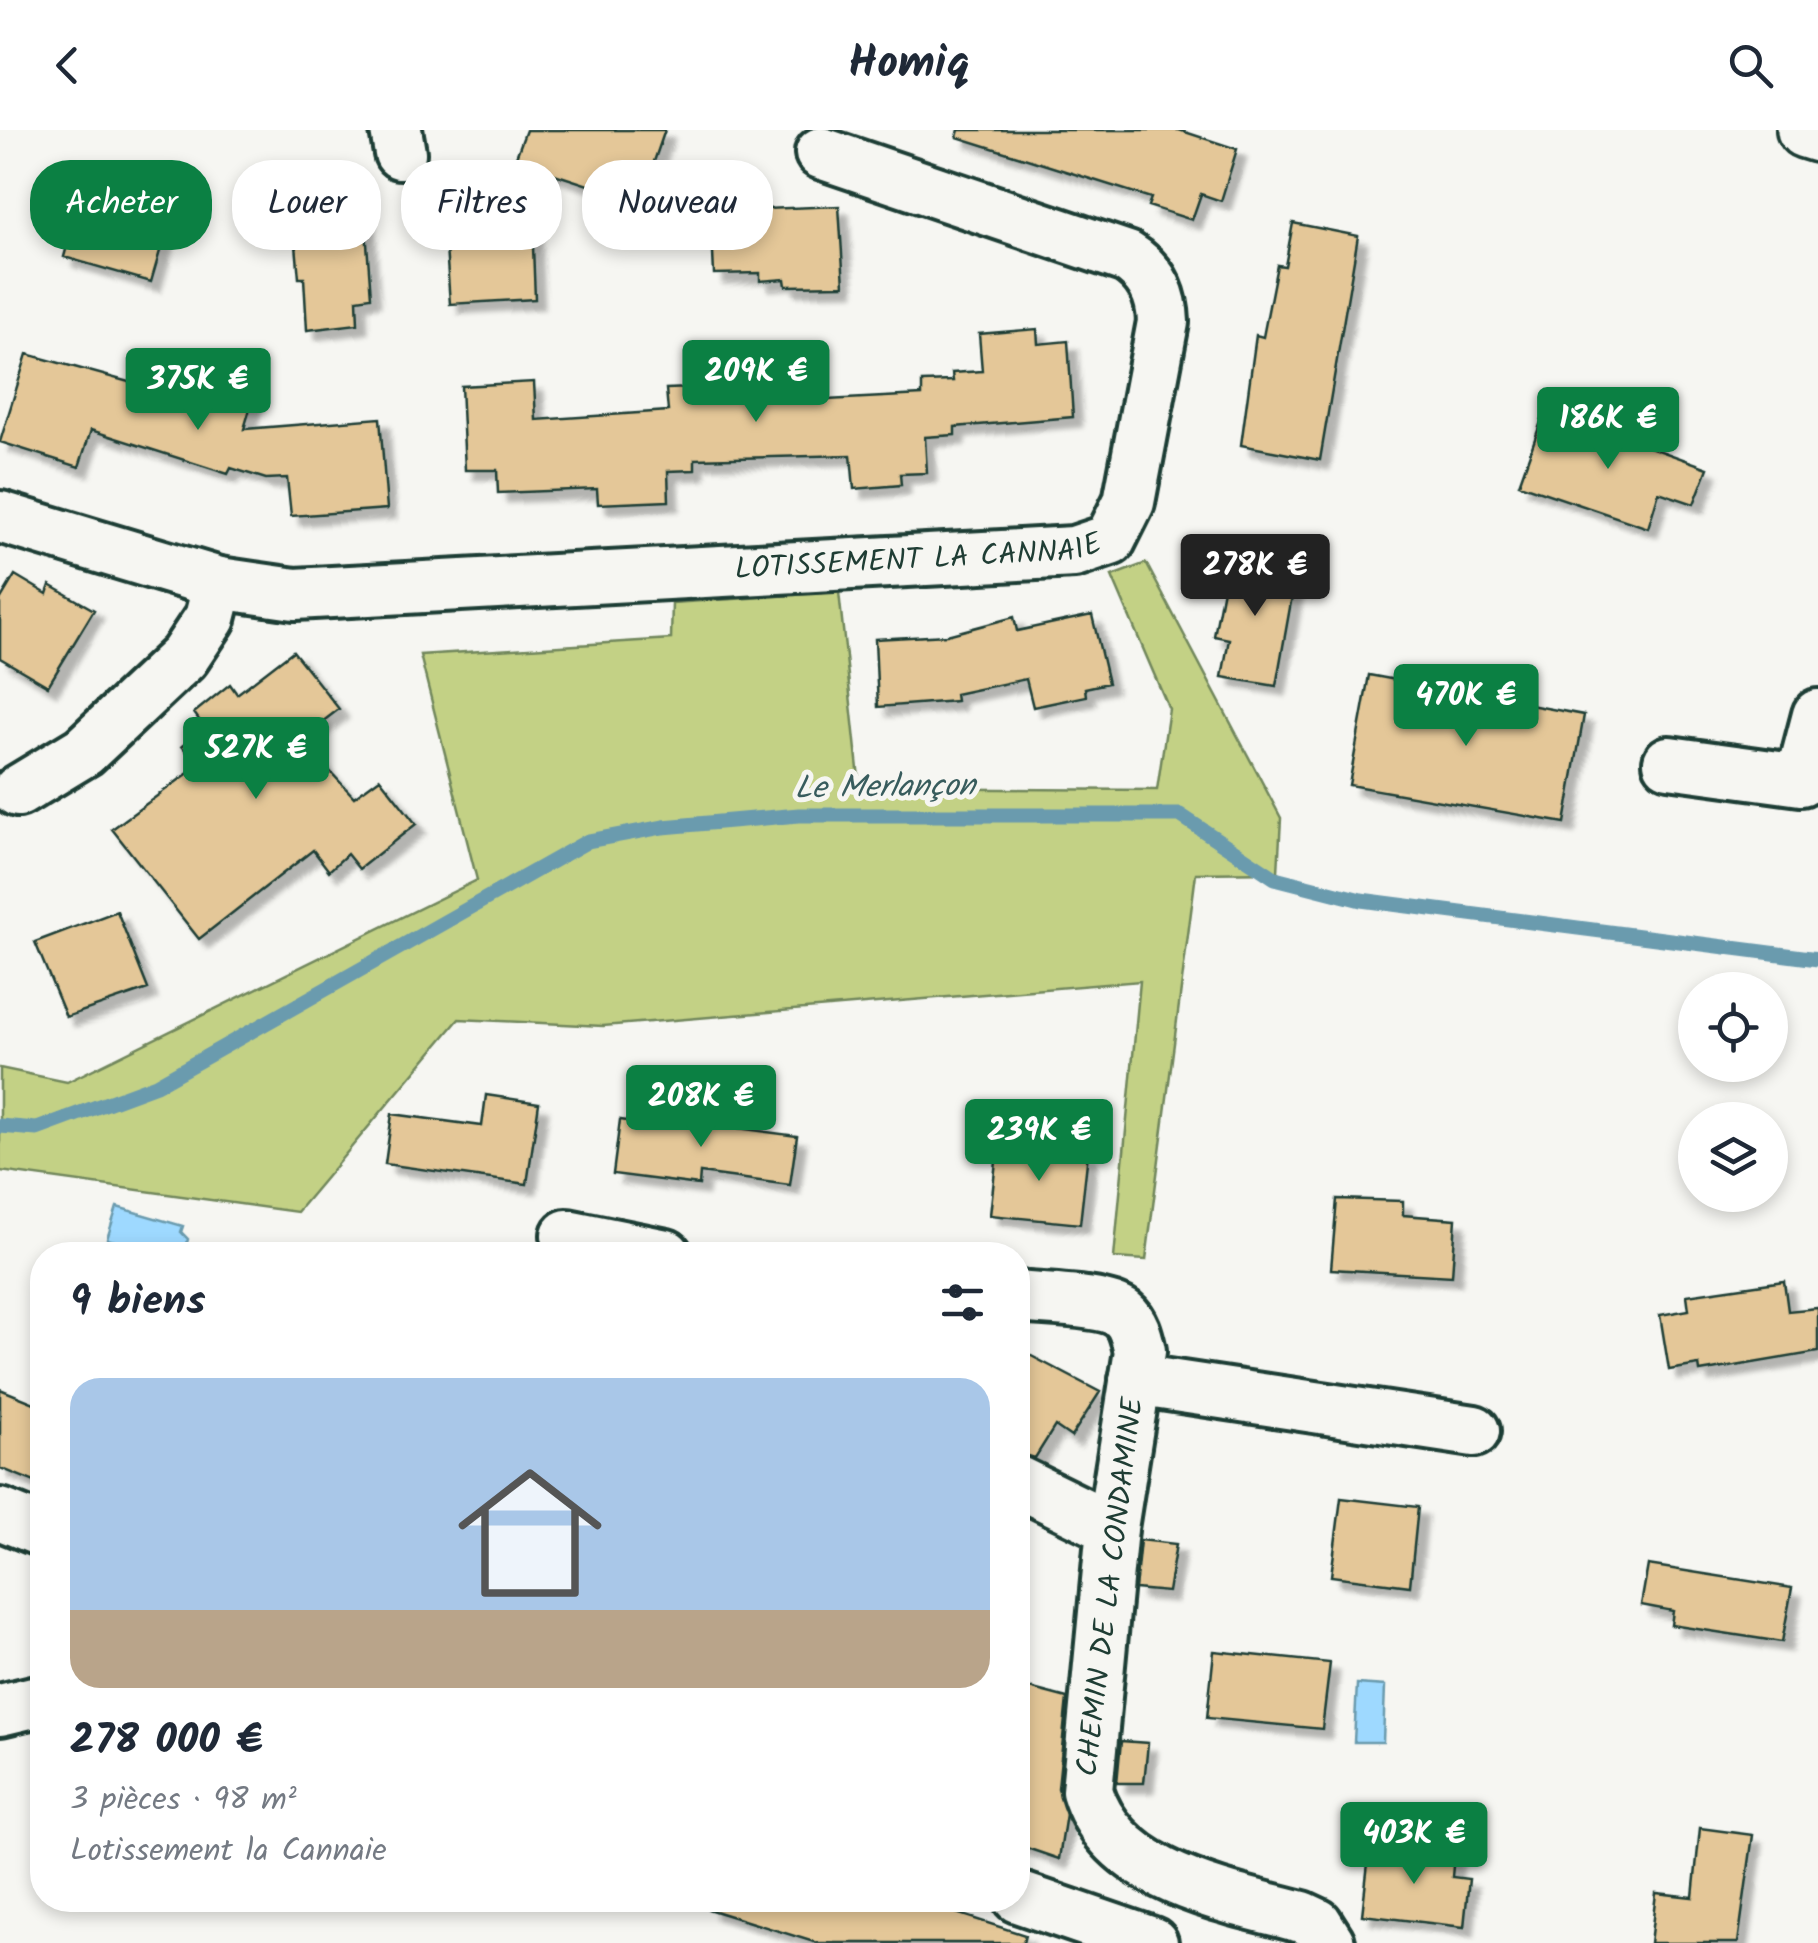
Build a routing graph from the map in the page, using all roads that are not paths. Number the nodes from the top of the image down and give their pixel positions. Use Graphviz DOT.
graph roads {
  1 [pos="1805,130"];
  2 [pos="1818,134"];
  3 [pos="821,153"];
  4 [pos="0,517"];
  5 [pos="219,583"];
  6 [pos="1818,715"];
  7 [pos="1669,762"];
  8 [pos="18,791"];
  9 [pos="567,1234"];
  10 [pos="605,1242"];
  11 [pos="1030,1298"];
  12 [pos="1135,1380"];
  13 [pos="1474,1430"];
  14 [pos="1030,1488"];
  15 [pos="0,1514"];
  16 [pos="30,1526"];
  17 [pos="1112,1528"];
  18 [pos="30,1703"];
  19 [pos="0,1710"];
  20 [pos="1030,1901"];
  21 [pos="1152,1943"];
  22 [pos="1329,1943"];
  1 -- 2 [label="main road"];
  3 -- 5 [label="street, LOTISSEMENT LA CANNAIE"];
  4 -- 5 [label="street, LOTISSEMENT LA CANNAIE"];
  5 -- 8 [label="street"];
  6 -- 7 [label="street"];
  9 -- 10 [label="street"];
  11 -- 12 [label="street, CHEMIN DE LA CONDAMINE"];
  12 -- 13 [label="street, CHEMIN DE LA CONDAMINE"];
  12 -- 17 [label="street, CHEMIN DE LA CONDAMINE"];
  14 -- 17 [label="street"];
  15 -- 16 [label="street"];
  17 -- 22 [label="street, CHEMIN DE LA CONDAMINE"];
  18 -- 19 [label="street"];
  20 -- 21 [label="street"];
}
